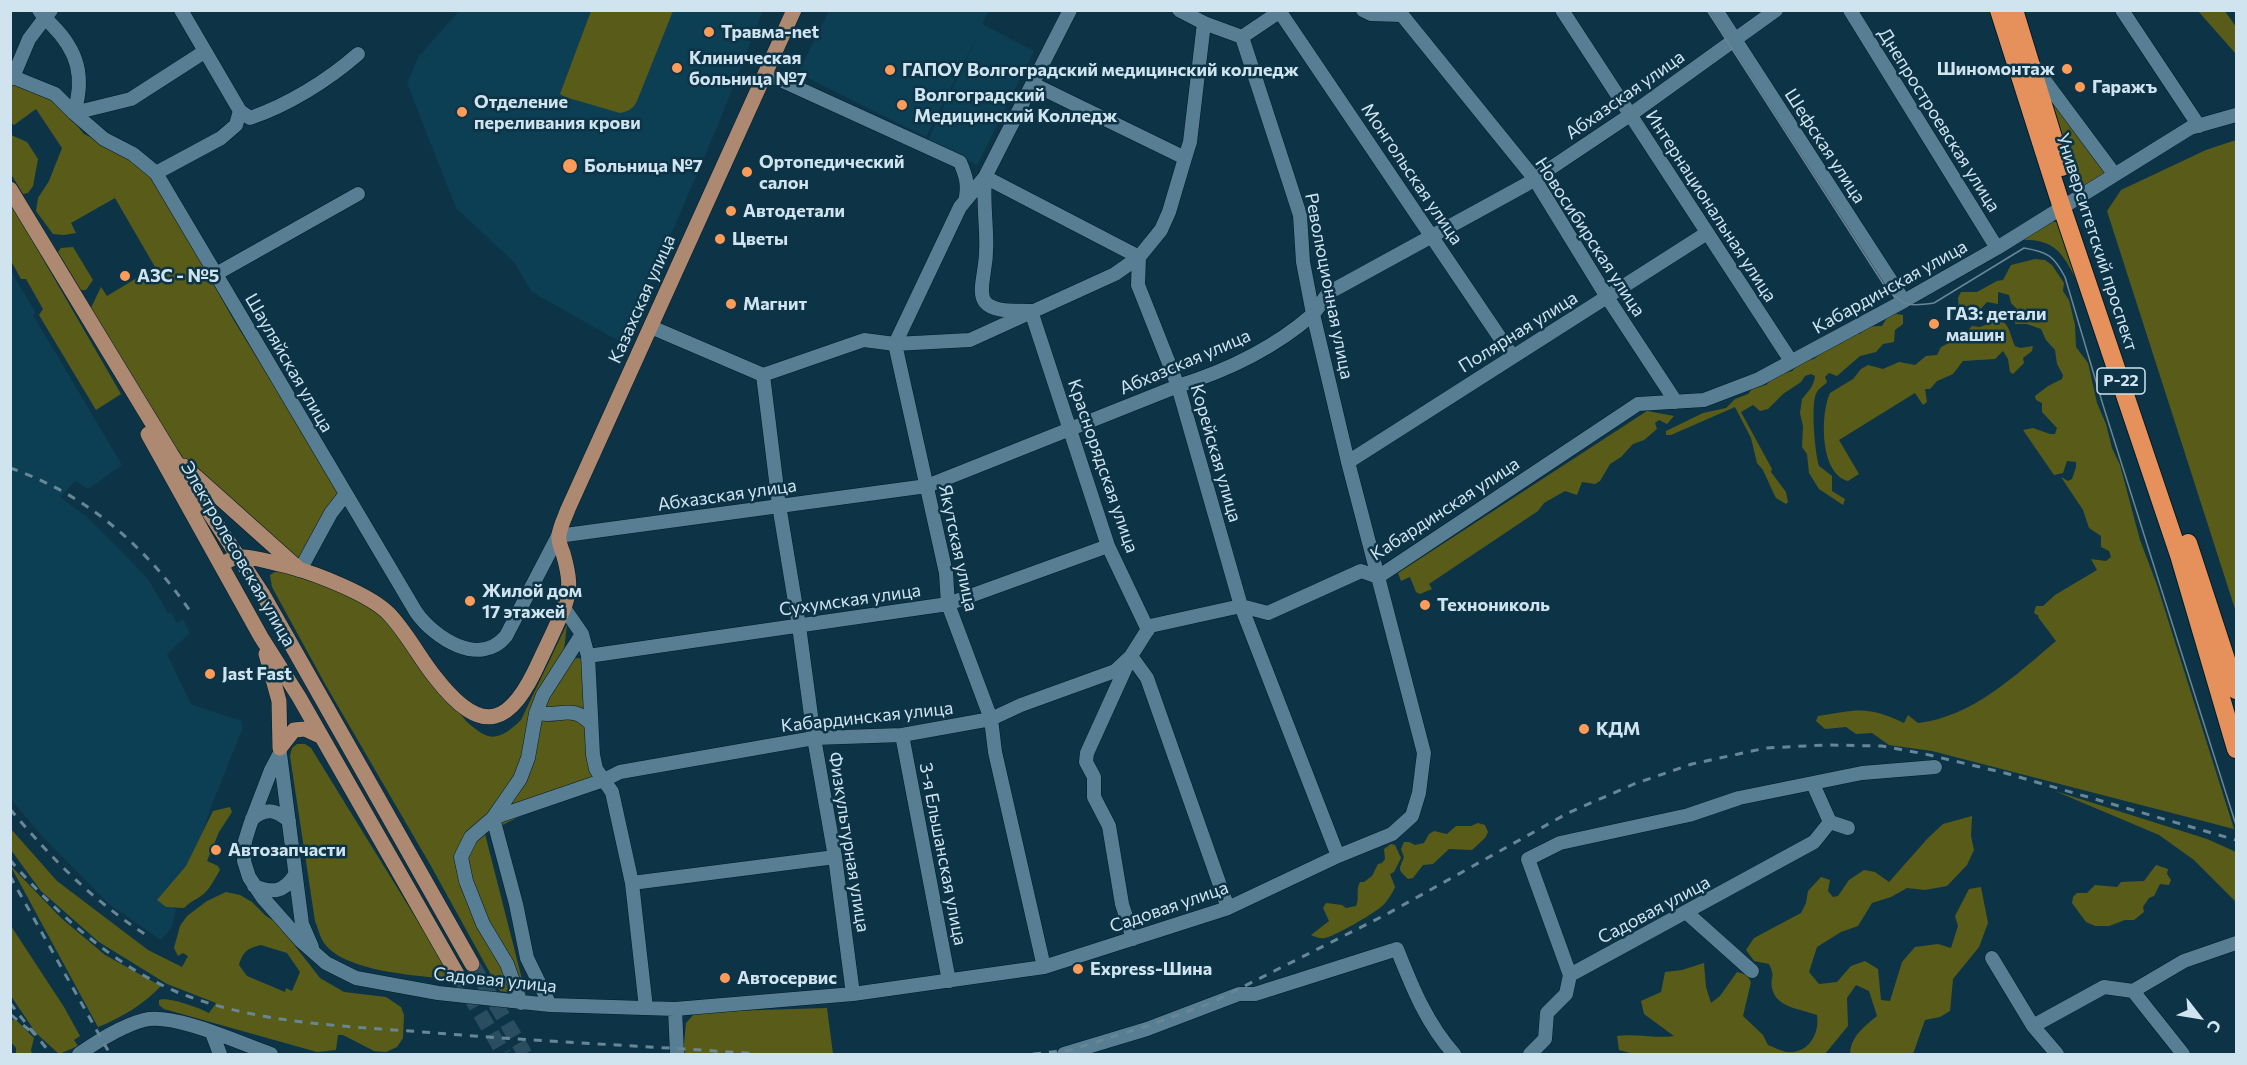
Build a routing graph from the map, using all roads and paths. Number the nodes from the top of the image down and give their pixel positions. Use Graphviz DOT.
graph roads {
  1 [pos="181,10"];
  2 [pos="794,10"];
  3 [pos="1070,10"];
  4 [pos="1179,10"];
  5 [pos="1363,10"];
  6 [pos="1562,10"];
  7 [pos="1716,10"];
  8 [pos="1776,10"];
  9 [pos="1850,10"];
  10 [pos="1999,10"];
  11 [pos="2014,10"];
  12 [pos="2122,10"];
  13 [pos="1281,11"];
  14 [pos="45,13"];
  15 [pos="1405,13"];
  16 [pos="1204,23"];
  17 [pos="1242,37"];
  18 [pos="1734,39"];
  19 [pos="204,52"];
  20 [pos="358,54"];
  21 [pos="2030,62"];
  22 [pos="765,73"];
  23 [pos="12,78"];
  24 [pos="1033,84"];
  25 [pos="240,111"];
  26 [pos="74,113"];
  27 [pos="1630,115"];
  28 [pos="2236,115"];
  29 [pos="2199,126"];
  30 [pos="1185,158"];
  31 [pos="156,173"];
  32 [pos="2115,175"];
  33 [pos="985,177"];
  34 [pos="1534,178"];
  35 [pos="10,189"];
  36 [pos="358,194"];
  37 [pos="965,201"];
  38 [pos="2068,205"];
  39 [pos="1707,233"];
  40 [pos="1432,237"];
  41 [pos="1997,248"];
  42 [pos="1139,256"];
  43 [pos="216,274"];
  44 [pos="1607,297"];
  45 [pos="1904,301"];
  46 [pos="1031,311"];
  47 [pos="1313,314"];
  48 [pos="651,327"];
  49 [pos="99,338"];
  50 [pos="895,344"];
  51 [pos="1513,357"];
  52 [pos="1791,361"];
  53 [pos="763,375"];
  54 [pos="1178,386"];
  55 [pos="1676,402"];
  56 [pos="1071,430"];
  57 [pos="171,454"];
  58 [pos="1348,462"];
  59 [pos="927,486"];
  60 [pos="345,495"];
  61 [pos="779,505"];
  62 [pos="558,536"];
  63 [pos="1108,546"];
  64 [pos="2185,553"];
  65 [pos="237,557"];
  66 [pos="221,565"];
  67 [pos="282,565"];
  68 [pos="300,570"];
  69 [pos="1378,577"];
  70 [pos="261,593"];
  71 [pos="948,604"];
  72 [pos="1241,606"];
  73 [pos="564,608"];
  74 [pos="799,626"];
  75 [pos="1148,630"];
  76 [pos="582,634"];
  77 [pos="261,637"];
  78 [pos="588,656"];
  79 [pos="1131,656"];
  80 [pos="2236,690"];
  81 [pos="536,713"];
  82 [pos="991,719"];
  83 [pos="591,724"];
  84 [pos="902,735"];
  85 [pos="322,737"];
  86 [pos="814,738"];
  87 [pos="2236,749"];
  88 [pos="280,751"];
  89 [pos="1935,767"];
  90 [pos="604,780"];
  91 [pos="1813,784"];
  92 [pos="492,818"];
  93 [pos="252,819"];
  94 [pos="290,821"];
  95 [pos="1830,822"];
  96 [pos="1848,828"];
  97 [pos="1338,856"];
  98 [pos="835,857"];
  99 [pos="295,875"];
  100 [pos="632,883"];
  101 [pos="254,886"];
  102 [pos="1228,909"];
  103 [pos="1687,913"];
  104 [pos="1133,939"];
  105 [pos="2236,943"];
  106 [pos="318,956"];
  107 [pos="1992,958"];
  108 [pos="472,964"];
  109 [pos="1044,967"];
  110 [pos="1752,971"];
  111 [pos="457,974"];
  112 [pos="1570,975"];
  113 [pos="949,981"];
  114 [pos="2133,991"];
  115 [pos="853,994"];
  116 [pos="521,1003"];
  117 [pos="550,1005"];
  118 [pos="646,1008"];
  119 [pos="675,1009"];
  120 [pos="2033,1026"];
  121 [pos="212,1033"];
  122 [pos="79,1054"];
  123 [pos="220,1054"];
  124 [pos="271,1054"];
  125 [pos="677,1054"];
  126 [pos="1064,1054"];
  127 [pos="1455,1054"];
  128 [pos="1530,1054"];
  129 [pos="2057,1054"];
  130 [pos="2183,1054"];
  1 -- 19 [label="street"];
  2 -- 22 [label="main road, Казахская улица"];
  3 -- 24 [label="street"];
  4 -- 16 [label="street"];
  5 -- 15 [label="street, Новосибирская улица"];
  6 -- 27 [label="street, Интернациональная улица"];
  7 -- 18 [label="street, Шефская улица"];
  8 -- 18 [label="street, Абхазская улица"];
  9 -- 41 [label="street, Днепростроевская улица"];
  10 -- 38 [label="highway, Университетский проспект / Р-22"];
  11 -- 21 [label="highway, Университетский проспект / Р-22"];
  12 -- 29 [label="street"];
  13 -- 17 [label="street"];
  13 -- 40 [label="street, Монгольская улица"];
  14 -- 23 [label="street"];
  14 -- 26 [label="street"];
  15 -- 34 [label="street, Новосибирская улица"];
  16 -- 17 [label="street"];
  16 -- 30 [label="street"];
  17 -- 47 [label="street, Революционная улица"];
  18 -- 27 [label="street, Абхазская улица"];
  18 -- 45 [label="street, Шефская улица"];
  19 -- 25 [label="street"];
  19 -- 26 [label="street"];
  20 -- 25 [label="street"];
  21 -- 32 [label="street"];
  21 -- 38 [label="highway, Университетский проспект / Р-22"];
  22 -- 37 [label="street"];
  22 -- 48 [label="main road, Казахская улица"];
  23 -- 26 [label="street, Шауляйская улица"];
  24 -- 30 [label="street"];
  24 -- 33 [label="street"];
  25 -- 31 [label="street"];
  26 -- 31 [label="street, Шауляйская улица"];
  27 -- 34 [label="street, Абхазская улица"];
  27 -- 39 [label="street, Интернациональная улица"];
  28 -- 29 [label="street, Кабардинская улица"];
  29 -- 32 [label="street, Кабардинская улица"];
  30 -- 42 [label="street"];
  31 -- 43 [label="street, Шауляйская улица"];
  32 -- 38 [label="street, Кабардинская улица"];
  33 -- 37 [label="street"];
  33 -- 42 [label="street"];
  33 -- 46 [label="street"];
  34 -- 40 [label="street, Абхазская улица"];
  34 -- 44 [label="street, Новосибирская улица"];
  35 -- 49 [label="main road, Электролесовская улица"];
  36 -- 43 [label="street"];
  37 -- 50 [label="street"];
  38 -- 41 [label="street, Кабардинская улица"];
  38 -- 64 [label="highway, Университетский проспект / Р-22"];
  39 -- 44 [label="street, Полярная улица"];
  39 -- 52 [label="street, Интернациональная улица"];
  40 -- 47 [label="street, Абхазская улица"];
  40 -- 51 [label="street, Монгольская улица"];
  41 -- 45 [label="street, Кабардинская улица"];
  42 -- 46 [label="street"];
  42 -- 54 [label="street, Корейская улица"];
  43 -- 60 [label="street, Шауляйская улица"];
  44 -- 51 [label="street, Полярная улица"];
  44 -- 55 [label="street, Новосибирская улица"];
  45 -- 52 [label="street, Кабардинская улица"];
  46 -- 50 [label="street"];
  46 -- 56 [label="street, Краснорядская улица"];
  47 -- 54 [label="street, Абхазская улица"];
  47 -- 58 [label="street, Революционная улица"];
  48 -- 53 [label="street"];
  48 -- 62 [label="main road, Казахская улица"];
  49 -- 57 [label="main road, Электролесовская улица"];
  49 -- 66 [label="main road, Электролесовская улица"];
  50 -- 53 [label="street"];
  50 -- 59 [label="street, Якутская улица"];
  51 -- 58 [label="street, Полярная улица"];
  52 -- 55 [label="street, Кабардинская улица"];
  53 -- 61 [label="street, Физкультурная улица"];
  54 -- 56 [label="street, Абхазская улица"];
  54 -- 72 [label="street, Корейская улица"];
  55 -- 69 [label="street, Кабардинская улица"];
  56 -- 59 [label="street, Абхазская улица"];
  56 -- 63 [label="street, Краснорядская улица"];
  57 -- 65 [label="main road, Электролесовская улица"];
  57 -- 68 [label="main road"];
  58 -- 69 [label="street, Революционная улица"];
  59 -- 61 [label="street, Абхазская улица"];
  59 -- 71 [label="street, Якутская улица"];
  60 -- 62 [label="street, Шауляйская улица"];
  60 -- 68 [label="street"];
  61 -- 62 [label="street, Абхазская улица"];
  61 -- 74 [label="street, Физкультурная улица"];
  62 -- 73 [label="main road"];
  63 -- 71 [label="street, Сухумская улица"];
  63 -- 75 [label="street, Краснорядская улица"];
  64 -- 80 [label="highway, Р-22"];
  64 -- 87 [label="highway, Р-22"];
  65 -- 66 [label="main road"];
  65 -- 67 [label="main road"];
  65 -- 70 [label="main road, Электролесовская улица"];
  66 -- 77 [label="main road, Электролесовская улица"];
  67 -- 68 [label="main road"];
  67 -- 70 [label="main road"];
  68 -- 73 [label="main road"];
  69 -- 72 [label="street, Кабардинская улица"];
  69 -- 97 [label="street, Садовая улица"];
  70 -- 108 [label="main road, Электролесовская улица"];
  71 -- 74 [label="street, Сухумская улица"];
  71 -- 82 [label="street, Якутская улица"];
  72 -- 75 [label="street, Кабардинская улица"];
  72 -- 97 [label="street, Корейская улица"];
  73 -- 76 [label="street"];
  74 -- 78 [label="street, Сухумская улица"];
  74 -- 86 [label="street, Физкультурная улица"];
  75 -- 79 [label="street, Кабардинская улица"];
  76 -- 78 [label="street"];
  76 -- 81 [label="street"];
  77 -- 85 [label="main road, Электролесовская улица"];
  77 -- 88 [label="main road"];
  78 -- 83 [label="street"];
  79 -- 82 [label="street, Кабардинская улица"];
  79 -- 102 [label="street"];
  79 -- 104 [label="street"];
  81 -- 83 [label="street"];
  81 -- 92 [label="street"];
  82 -- 84 [label="street, Кабардинская улица"];
  82 -- 109 [label="street, Якутская улица"];
  83 -- 90 [label="street"];
  84 -- 86 [label="street, Кабардинская улица"];
  84 -- 113 [label="street, 3-я Ельшанская улица"];
  85 -- 88 [label="main road"];
  85 -- 111 [label="main road, Электролесовская улица"];
  86 -- 90 [label="street, Кабардинская улица"];
  86 -- 98 [label="street, Физкультурная улица"];
  88 -- 93 [label="street, Садовая улица"];
  88 -- 94 [label="street, Садовая улица"];
  89 -- 91 [label="street"];
  90 -- 92 [label="street, Кабардинская улица"];
  90 -- 100 [label="street"];
  91 -- 95 [label="street"];
  91 -- 112 [label="street"];
  92 -- 116 [label="street"];
  92 -- 117 [label="street"];
  93 -- 94 [label="street"];
  93 -- 101 [label="street, Садовая улица"];
  94 -- 99 [label="street, Садовая улица"];
  95 -- 96 [label="street"];
  95 -- 103 [label="street, Садовая улица"];
  97 -- 102 [label="street, Садовая улица"];
  98 -- 100 [label="street"];
  98 -- 115 [label="street, Физкультурная улица"];
  99 -- 101 [label="street"];
  99 -- 106 [label="street, Садовая улица"];
  100 -- 118 [label="street"];
  101 -- 106 [label="street, Садовая улица"];
  102 -- 104 [label="street, Садовая улица"];
  103 -- 110 [label="street"];
  103 -- 112 [label="street, Садовая улица"];
  104 -- 109 [label="street, Садовая улица"];
  105 -- 114 [label="street"];
  106 -- 116 [label="street, Садовая улица"];
  107 -- 120 [label="street"];
  109 -- 113 [label="street, Садовая улица"];
  112 -- 128 [label="street"];
  113 -- 115 [label="street, Садовая улица"];
  114 -- 120 [label="street"];
  114 -- 130 [label="street"];
  115 -- 119 [label="street, Садовая улица"];
  116 -- 117 [label="street, Садовая улица"];
  117 -- 118 [label="street, Садовая улица"];
  118 -- 119 [label="street, Садовая улица"];
  119 -- 125 [label="street"];
  120 -- 129 [label="street"];
  121 -- 122 [label="street"];
  121 -- 123 [label="street"];
  121 -- 124 [label="street"];
  126 -- 127 [label="street"];
}
